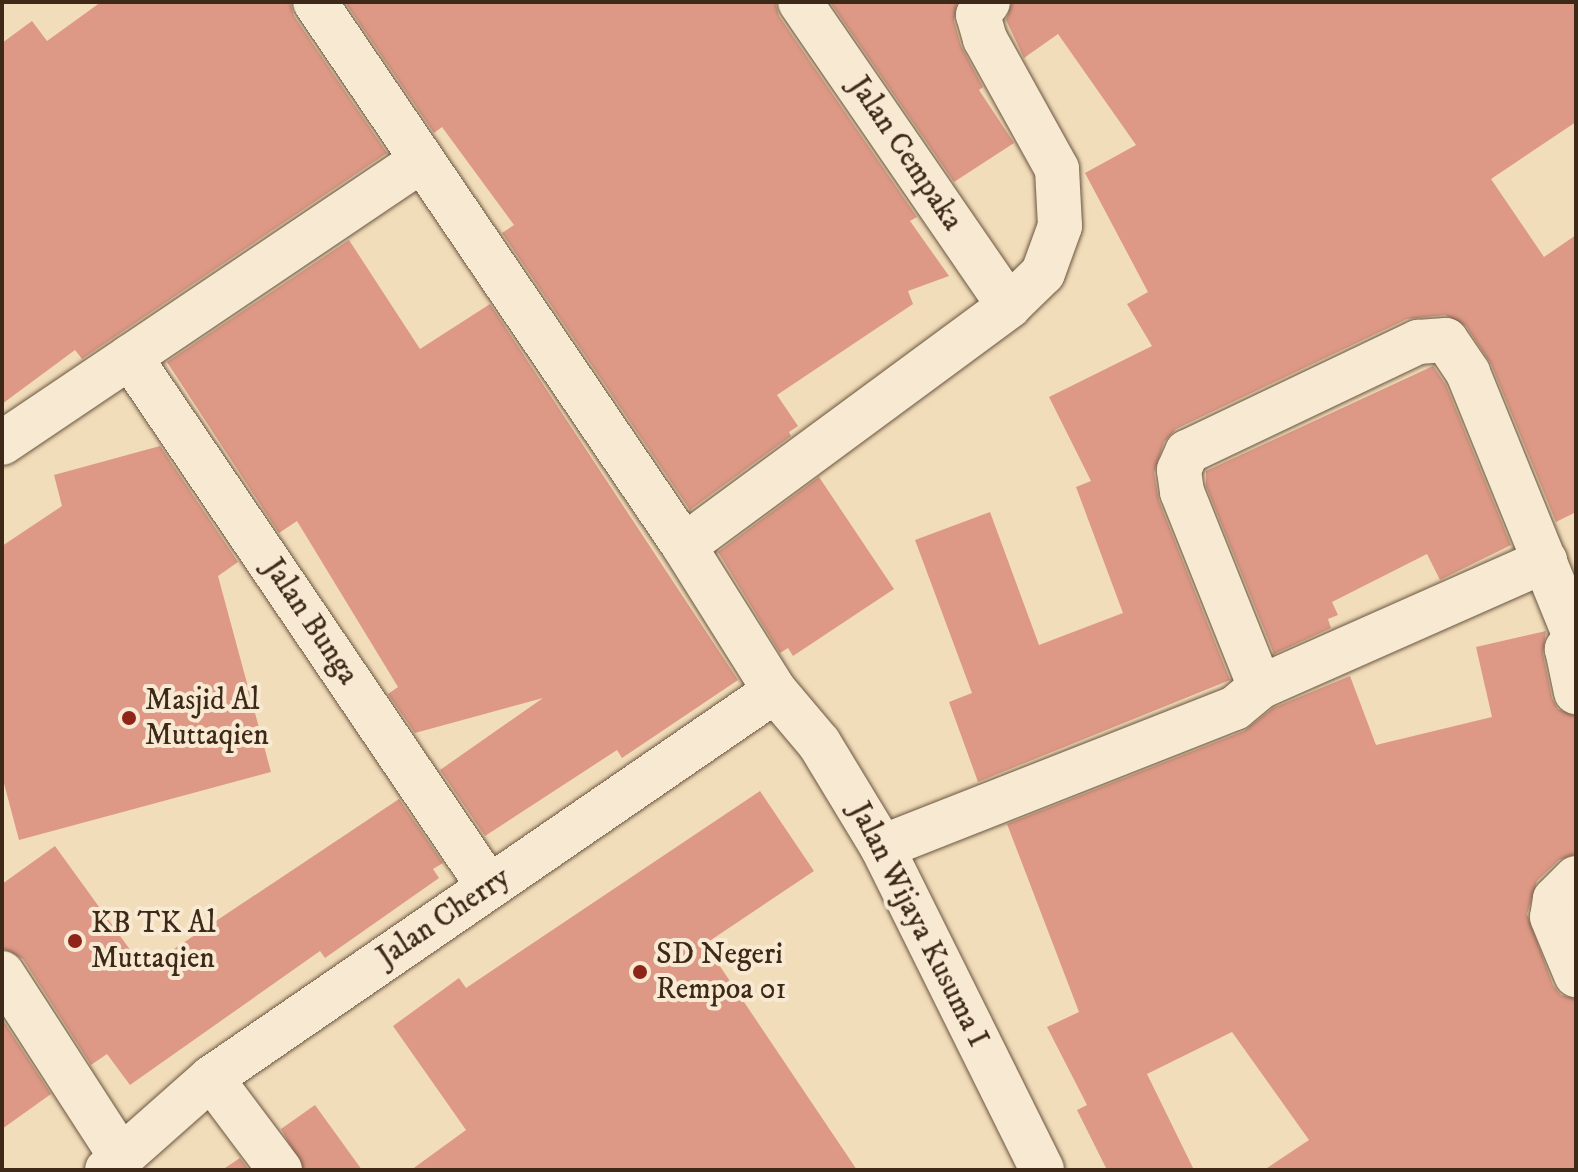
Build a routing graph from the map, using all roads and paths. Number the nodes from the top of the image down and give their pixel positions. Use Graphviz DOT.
graph roads {
  1 [pos="315,2"];
  2 [pos="800,2"];
  3 [pos="988,2"];
  4 [pos="419,162"];
  5 [pos="1009,306"];
  6 [pos="130,357"];
  7 [pos="2,443"];
  8 [pos="684,546"];
  9 [pos="1545,561"];
  10 [pos="1574,658"];
  11 [pos="1260,687"];
  12 [pos="775,691"];
  13 [pos="882,847"];
  14 [pos="1576,878"];
  15 [pos="489,887"];
  16 [pos="2,973"];
  17 [pos="1576,975"];
  18 [pos="211,1078"];
  19 [pos="114,1164"];
  20 [pos="280,1170"];
  21 [pos="1042,1170"];
  1 -- 4 [label="street"];
  2 -- 5 [label="street, Jalan Cempaka"];
  3 -- 5 [label="street"];
  4 -- 6 [label="street"];
  4 -- 8 [label="street"];
  5 -- 8 [label="street"];
  6 -- 7 [label="street"];
  6 -- 15 [label="street, Jalan Bunga"];
  8 -- 12 [label="street"];
  9 -- 10 [label="street"];
  9 -- 11 [label="street"];
  9 -- 11 [label="street"];
  11 -- 13 [label="street"];
  12 -- 13 [label="street, Jalan Wijaya Kusuma I"];
  12 -- 15 [label="street, Jalan Cherry"];
  13 -- 21 [label="street, Jalan Wijaya Kusuma I"];
  14 -- 17 [label="street"];
  15 -- 18 [label="street, Jalan Cherry"];
  16 -- 19 [label="street"];
  18 -- 19 [label="street, Jalan Cherry"];
  18 -- 20 [label="street"];
}
